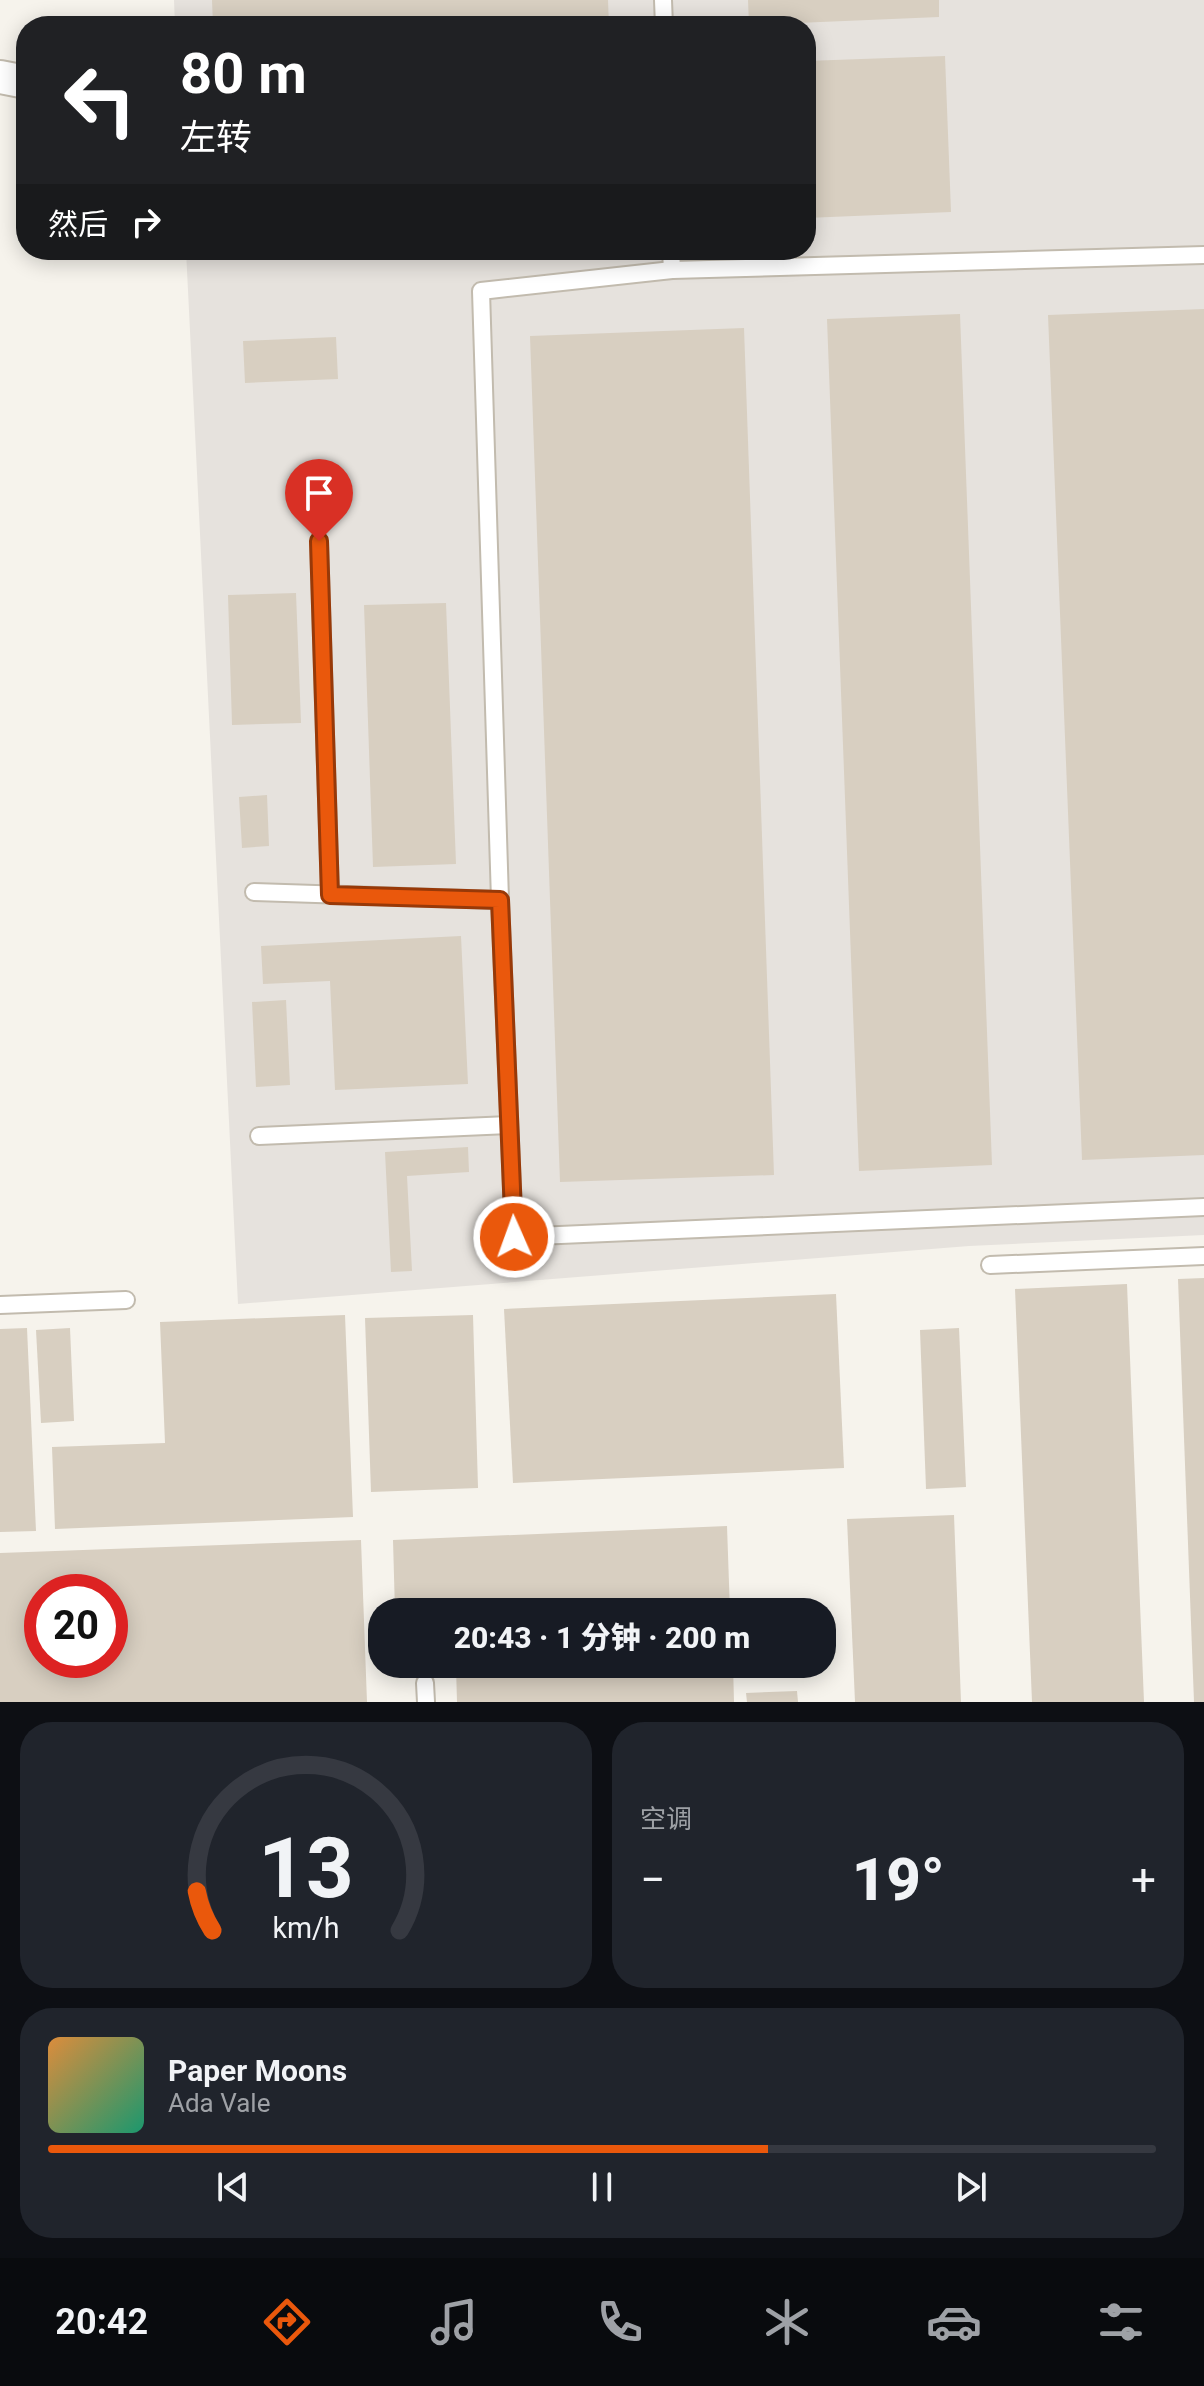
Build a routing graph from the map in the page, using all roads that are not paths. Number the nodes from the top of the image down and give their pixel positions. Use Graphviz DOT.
graph roads {
  1 [pos="1204,255"];
  2 [pos="672,260"];
  3 [pos="672,270"];
  4 [pos="319,541"];
  5 [pos="254,892"];
  6 [pos="330,895"];
  7 [pos="500,900"];
  8 [pos="509,1125"];
  9 [pos="259,1136"];
  10 [pos="1204,1207"];
  11 [pos="1204,1256"];
  12 [pos="990,1265"];
  13 [pos="126,1300"];
  14 [pos="0,1305"];
  15 [pos="425,1683"];
  16 [pos="426,1702"];
  1 -- 3 [label="lane"];
  2 -- 3 [label="lane"];
  3 -- 7 [label="lane"];
  4 -- 6 [label="lane"];
  5 -- 6 [label="lane"];
  6 -- 7 [label="lane"];
  7 -- 8 [label="lane"];
  8 -- 9 [label="lane"];
  8 -- 10 [label="lane"];
  11 -- 12 [label="lane"];
  13 -- 14 [label="lane"];
  15 -- 16 [label="lane"];
}
